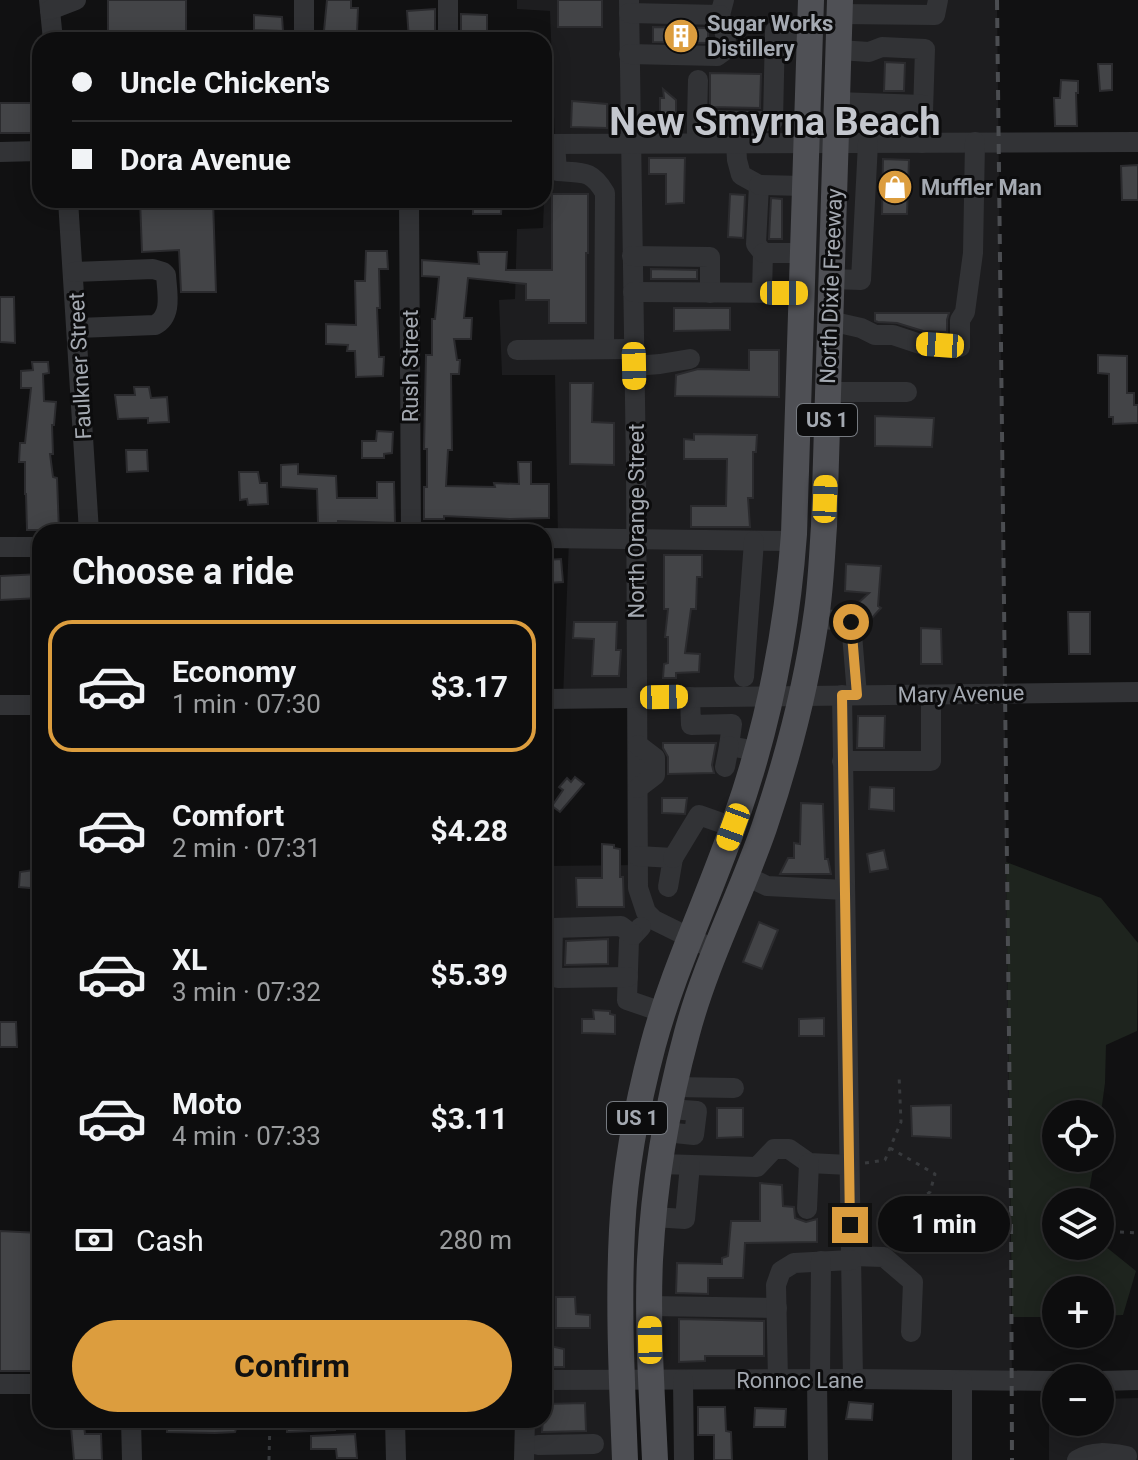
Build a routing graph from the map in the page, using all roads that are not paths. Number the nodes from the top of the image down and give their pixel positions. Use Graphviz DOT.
graph roads {
  1 [pos="76,0"];
  2 [pos="304,0"];
  3 [pos="448,0"];
  4 [pos="811,0"];
  5 [pos="938,0"];
  6 [pos="49,5"];
  7 [pos="629,6"];
  8 [pos="722,7"];
  9 [pos="840,7"];
  10 [pos="52,32"];
  11 [pos="304,32"];
  12 [pos="448,32"];
  13 [pos="810,32"];
  14 [pos="839,50"];
  15 [pos="629,54"];
  16 [pos="698,80"];
  17 [pos="836,102"];
  18 [pos="923,105"];
  19 [pos="697,120"];
  20 [pos="975,142"];
  21 [pos="1138,142"];
  22 [pos="630,143"];
  23 [pos="697,143"];
  24 [pos="736,143"];
  25 [pos="835,143"];
  26 [pos="868,143"];
  27 [pos="922,143"];
  28 [pos="552,144"];
  29 [pos="806,144"];
  30 [pos="32,151"];
  31 [pos="0,152"];
  32 [pos="552,152"];
  33 [pos="834,183"];
  34 [pos="866,184"];
  35 [pos="759,185"];
  36 [pos="804,186"];
  37 [pos="69,208"];
  38 [pos="409,208"];
  39 [pos="832,234"];
  40 [pos="864,235"];
  41 [pos="763,253"];
  42 [pos="802,253"];
  43 [pos="632,256"];
  44 [pos="74,272"];
  45 [pos="831,279"];
  46 [pos="633,292"];
  47 [pos="710,293"];
  48 [pos="762,293"];
  49 [pos="801,293"];
  50 [pos="830,321"];
  51 [pos="78,328"];
  52 [pos="604,349"];
  53 [pos="517,350"];
  54 [pos="634,357"];
  55 [pos="690,359"];
  56 [pos="828,392"];
  57 [pos="907,392"];
  58 [pos="89,524"];
  59 [pos="411,524"];
  60 [pos="552,538"];
  61 [pos="636,538"];
  62 [pos="754,541"];
  63 [pos="793,541"];
  64 [pos="0,547"];
  65 [pos="32,547"];
  66 [pos="816,618"];
  67 [pos="744,677"];
  68 [pos="1138,692"];
  69 [pos="850,695"];
  70 [pos="931,695"];
  71 [pos="770,696"];
  72 [pos="803,696"];
  73 [pos="690,697"];
  74 [pos="638,698"];
  75 [pos="552,699"];
  76 [pos="0,705"];
  77 [pos="32,705"];
  78 [pos="757,751"];
  79 [pos="842,761"];
  80 [pos="733,827"];
  81 [pos="638,856"];
  82 [pos="673,858"];
  83 [pos="746,876"];
  84 [pos="668,887"];
  85 [pos="845,890"];
  86 [pos="651,917"];
  87 [pos="633,935"];
  88 [pos="688,938"];
  89 [pos="715,950"];
  90 [pos="628,977"];
  91 [pos="662,1012"];
  92 [pos="734,1088"];
  93 [pos="669,1109"];
  94 [pos="809,1163"];
  95 [pos="660,1164"];
  96 [pos="690,1165"];
  97 [pos="849,1165"];
  98 [pos="807,1209"];
  99 [pos="653,1217"];
  100 [pos="851,1258"];
  101 [pos="821,1261"];
  102 [pos="649,1306"];
  103 [pos="777,1308"];
  104 [pos="911,1332"];
  105 [pos="853,1379"];
  106 [pos="552,1380"];
  107 [pos="622,1380"];
  108 [pos="652,1380"];
  109 [pos="683,1380"];
  110 [pos="778,1380"];
  111 [pos="819,1380"];
  112 [pos="1138,1380"];
  113 [pos="962,1381"];
  114 [pos="1042,1381"];
  115 [pos="1114,1381"];
  116 [pos="0,1384"];
  117 [pos="32,1384"];
  118 [pos="684,1426"];
  119 [pos="131,1428"];
  120 [pos="395,1428"];
  121 [pos="526,1428"];
  122 [pos="654,1428"];
  123 [pos="624,1449"];
  124 [pos="531,1452"];
  125 [pos="592,1452"];
  126 [pos="1130,1457"];
  127 [pos="132,1460"];
  128 [pos="396,1460"];
  129 [pos="655,1460"];
  130 [pos="684,1460"];
  131 [pos="818,1460"];
  132 [pos="962,1460"];
  133 [pos="1077,1460"];
  1 -- 6 [label="street"];
  2 -- 11 [label="street"];
  3 -- 12 [label="street"];
  4 -- 13 [label="main road, North Dixie Freeway / US 1"];
  5 -- 9 [label="street"];
  6 -- 10 [label="street"];
  7 -- 8 [label="street"];
  7 -- 15 [label="street, North Orange Street"];
  8 -- 15 [label="street"];
  9 -- 14 [label="main road, North Dixie Freeway / US 1"];
  13 -- 19 [label="street"];
  13 -- 29 [label="main road, North Dixie Freeway / US 1"];
  14 -- 17 [label="main road, North Dixie Freeway / US 1"];
  14 -- 18 [label="street"];
  15 -- 22 [label="street, North Orange Street"];
  16 -- 19 [label="street"];
  17 -- 18 [label="street"];
  17 -- 25 [label="main road, North Dixie Freeway / US 1"];
  18 -- 27 [label="street"];
  19 -- 23 [label="street"];
  20 -- 21 [label="street"];
  20 -- 27 [label="street"];
  20 -- 50 [label="street"];
  22 -- 23 [label="street"];
  22 -- 28 [label="street"];
  22 -- 43 [label="street, North Orange Street"];
  23 -- 24 [label="street"];
  24 -- 29 [label="street"];
  24 -- 35 [label="street"];
  25 -- 26 [label="street"];
  25 -- 29 [label="street"];
  25 -- 33 [label="main road, North Dixie Freeway / US 1"];
  26 -- 27 [label="street"];
  26 -- 34 [label="street"];
  29 -- 36 [label="main road, North Dixie Freeway / US 1"];
  30 -- 31 [label="street"];
  32 -- 52 [label="street"];
  33 -- 34 [label="street"];
  33 -- 39 [label="main road, North Dixie Freeway / US 1"];
  34 -- 40 [label="street"];
  35 -- 36 [label="street"];
  35 -- 41 [label="street"];
  36 -- 42 [label="main road, North Dixie Freeway / US 1"];
  37 -- 44 [label="street, Faulkner Street"];
  38 -- 59 [label="street, Rush Street"];
  39 -- 40 [label="street"];
  39 -- 45 [label="main road, North Dixie Freeway / US 1"];
  40 -- 45 [label="street"];
  41 -- 42 [label="street"];
  41 -- 48 [label="street"];
  42 -- 49 [label="main road, North Dixie Freeway / US 1"];
  43 -- 46 [label="street, North Orange Street"];
  43 -- 47 [label="street"];
  44 -- 51 [label="street, Faulkner Street"];
  44 -- 51 [label="street"];
  45 -- 50 [label="main road, North Dixie Freeway / US 1"];
  46 -- 47 [label="street"];
  46 -- 54 [label="street, North Orange Street"];
  47 -- 48 [label="street"];
  48 -- 49 [label="street"];
  49 -- 63 [label="main road, North Dixie Freeway / US 1"];
  50 -- 56 [label="main road, North Dixie Freeway / US 1"];
  51 -- 58 [label="street, Faulkner Street"];
  52 -- 53 [label="street"];
  52 -- 54 [label="street"];
  54 -- 55 [label="street"];
  54 -- 61 [label="street, North Orange Street"];
  56 -- 57 [label="street"];
  56 -- 66 [label="main road, North Dixie Freeway / US 1"];
  60 -- 61 [label="street"];
  61 -- 62 [label="street"];
  61 -- 74 [label="street, North Orange Street"];
  62 -- 63 [label="street"];
  62 -- 67 [label="street"];
  63 -- 71 [label="main road, North Dixie Freeway / US 1"];
  64 -- 65 [label="street"];
  66 -- 69 [label="street"];
  66 -- 72 [label="main road, North Dixie Freeway / US 1"];
  68 -- 70 [label="street, Mary Avenue"];
  69 -- 70 [label="street, Mary Avenue"];
  69 -- 72 [label="street, Mary Avenue"];
  69 -- 79 [label="street"];
  70 -- 79 [label="street"];
  71 -- 72 [label="street, Mary Avenue"];
  71 -- 73 [label="street, Mary Avenue"];
  71 -- 78 [label="main road, North Dixie Freeway / US 1"];
  72 -- 83 [label="main road, North Dixie Freeway / US 1"];
  73 -- 74 [label="street, Mary Avenue"];
  73 -- 78 [label="street"];
  74 -- 75 [label="street, Mary Avenue"];
  74 -- 81 [label="street, North Orange Street"];
  76 -- 77 [label="street"];
  78 -- 80 [label="main road, North Dixie Freeway / US 1"];
  79 -- 85 [label="street"];
  80 -- 82 [label="street"];
  80 -- 88 [label="main road, North Dixie Freeway / US 1"];
  81 -- 82 [label="street"];
  81 -- 86 [label="street, North Orange Street"];
  82 -- 84 [label="street"];
  83 -- 85 [label="street"];
  83 -- 89 [label="main road, North Dixie Freeway / US 1"];
  85 -- 97 [label="street"];
  86 -- 87 [label="street"];
  86 -- 88 [label="street"];
  87 -- 90 [label="street"];
  87 -- 90 [label="street"];
  88 -- 89 [label="street"];
  88 -- 91 [label="main road, North Dixie Freeway / US 1"];
  89 -- 93 [label="main road, North Dixie Freeway / US 1"];
  90 -- 91 [label="street"];
  91 -- 107 [label="main road, North Dixie Freeway / US 1"];
  92 -- 93 [label="street"];
  93 -- 95 [label="main road, North Dixie Freeway / US 1"];
  94 -- 96 [label="street"];
  94 -- 97 [label="street"];
  94 -- 98 [label="street"];
  95 -- 96 [label="street"];
  95 -- 99 [label="main road, North Dixie Freeway / US 1"];
  96 -- 99 [label="street"];
  97 -- 100 [label="street"];
  99 -- 102 [label="main road, North Dixie Freeway / US 1"];
  100 -- 101 [label="street"];
  100 -- 104 [label="street"];
  100 -- 105 [label="street"];
  101 -- 103 [label="street"];
  101 -- 111 [label="street"];
  102 -- 103 [label="street"];
  102 -- 108 [label="main road, North Dixie Freeway / US 1"];
  103 -- 110 [label="street"];
  105 -- 111 [label="street, Ronnoc Lane"];
  105 -- 113 [label="street, Ronnoc Lane"];
  106 -- 107 [label="street, Ronnoc Lane"];
  107 -- 108 [label="street, Ronnoc Lane"];
  107 -- 123 [label="main road, North Dixie Freeway / US 1"];
  108 -- 109 [label="street, Ronnoc Lane"];
  108 -- 122 [label="main road, North Dixie Freeway / US 1"];
  109 -- 110 [label="street, Ronnoc Lane"];
  109 -- 118 [label="street"];
  110 -- 111 [label="street, Ronnoc Lane"];
  111 -- 131 [label="street"];
  112 -- 115 [label="street"];
  113 -- 114 [label="street, Ronnoc Lane"];
  113 -- 132 [label="street"];
  116 -- 117 [label="street"];
  118 -- 122 [label="street"];
  118 -- 130 [label="street"];
  119 -- 127 [label="street"];
  120 -- 128 [label="street"];
  121 -- 124 [label="street"];
  122 -- 129 [label="main road, North Dixie Freeway / US 1"];
  123 -- 125 [label="street"];
  124 -- 125 [label="street"];
  126 -- 133 [label="street"];
}
